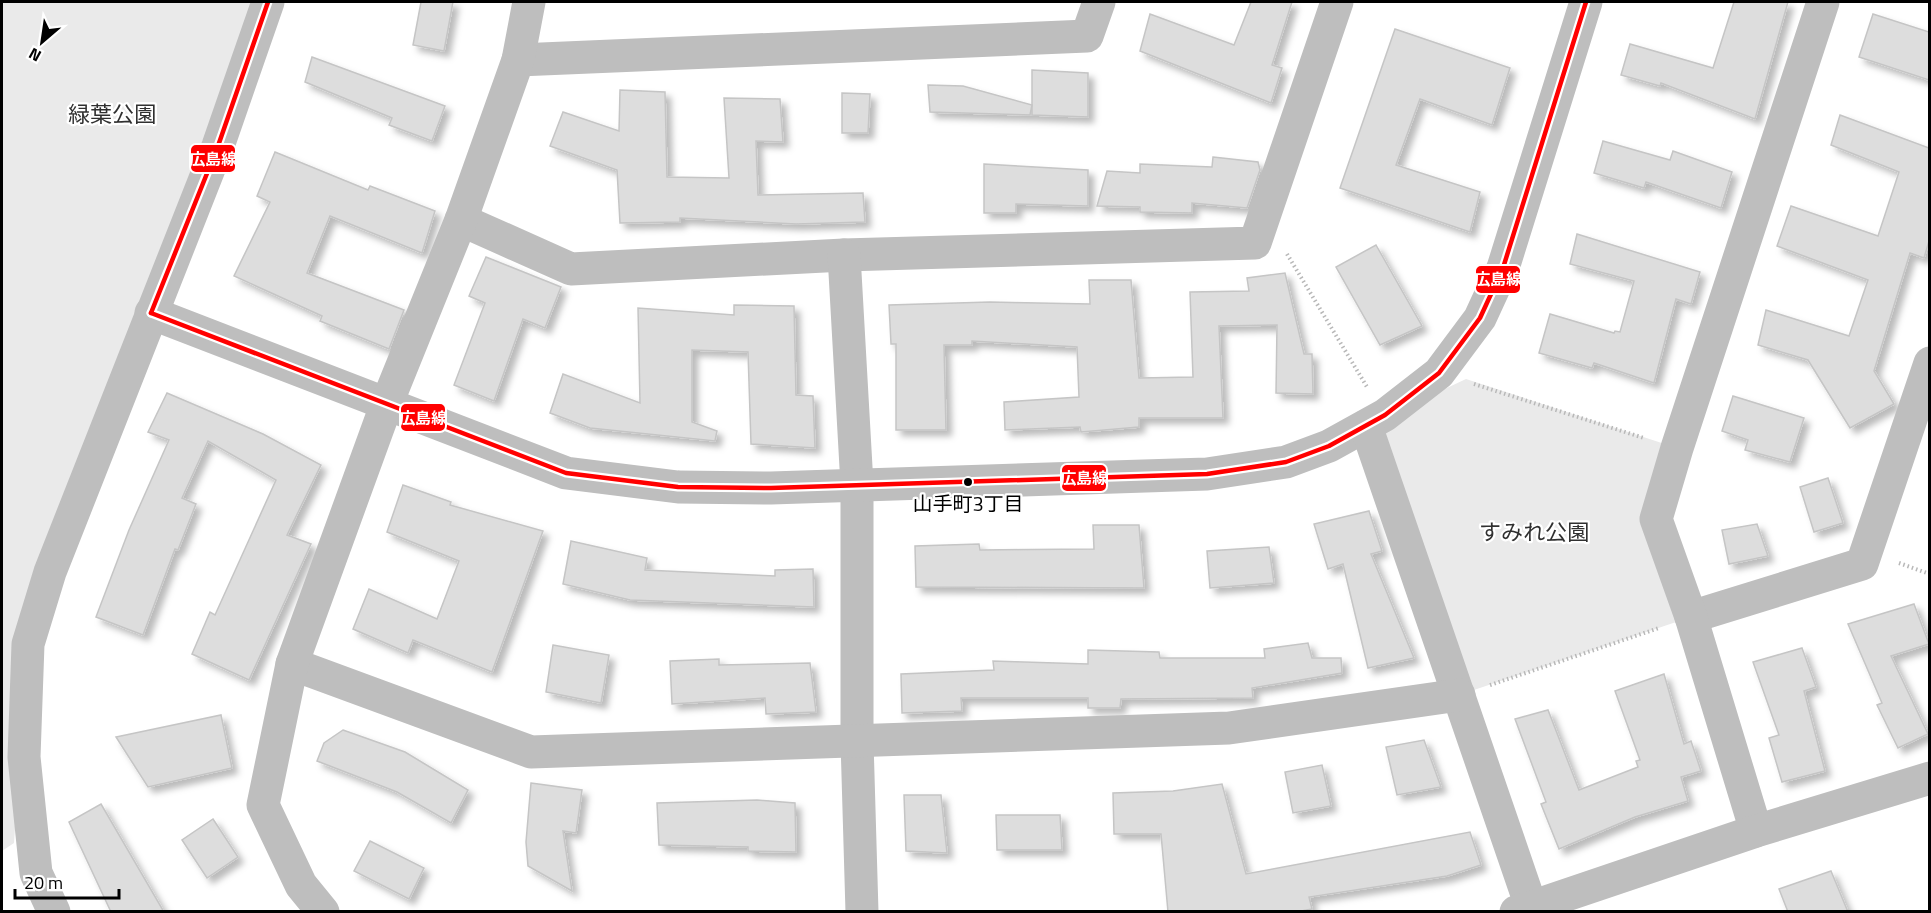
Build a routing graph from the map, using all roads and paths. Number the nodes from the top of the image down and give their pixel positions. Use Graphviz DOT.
graph roads {
  1 [pos="268,2"];
  2 [pos="529,2"];
  3 [pos="1100,2"];
  4 [pos="1337,2"];
  5 [pos="1586,2"];
  6 [pos="1823,2"];
  7 [pos="518,60"];
  8 [pos="1264,216"];
  9 [pos="461,220"];
  10 [pos="844,255"];
  11 [pos="151,313"];
  12 [pos="1929,363"];
  13 [pos="1439,373"];
  14 [pos="387,403"];
  15 [pos="1376,421"];
  16 [pos="1677,448"];
  17 [pos="857,485"];
  18 [pos="1691,617"];
  19 [pos="292,664"];
  20 [pos="1459,695"];
  21 [pos="857,741"];
  22 [pos="1929,778"];
  23 [pos="1756,831"];
  24 [pos="1527,910"];
  25 [pos="54,912"];
  26 [pos="323,912"];
  27 [pos="862,912"];
  1 -- 11 [label="street"];
  2 -- 7 [label="street"];
  3 -- 7 [label="street"];
  4 -- 8 [label="street"];
  5 -- 13 [label="street"];
  6 -- 16 [label="street"];
  7 -- 9 [label="street"];
  8 -- 10 [label="street"];
  8 -- 15 [label="path"];
  9 -- 10 [label="street"];
  9 -- 14 [label="street"];
  10 -- 17 [label="street"];
  11 -- 14 [label="street"];
  11 -- 25 [label="street"];
  12 -- 18 [label="street"];
  13 -- 15 [label="street"];
  13 -- 16 [label="path"];
  14 -- 17 [label="street"];
  14 -- 19 [label="street"];
  15 -- 17 [label="street"];
  15 -- 20 [label="street"];
  16 -- 18 [label="street"];
  17 -- 21 [label="street"];
  18 -- 20 [label="path"];
  18 -- 23 [label="street"];
  19 -- 21 [label="street"];
  19 -- 26 [label="street"];
  20 -- 21 [label="street"];
  20 -- 24 [label="street"];
  21 -- 27 [label="street"];
  22 -- 23 [label="street"];
  23 -- 24 [label="street"];
}
